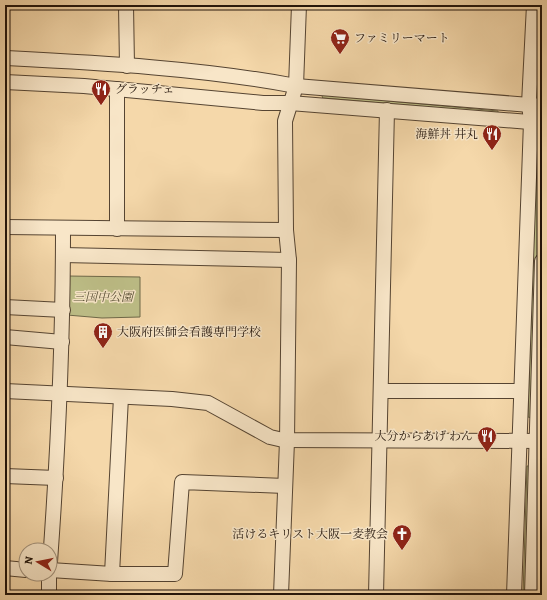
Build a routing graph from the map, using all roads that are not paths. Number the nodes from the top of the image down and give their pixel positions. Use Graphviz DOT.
graph roads {
  1 [pos="126,5"];
  2 [pos="300,5"];
  3 [pos="534,5"];
  4 [pos="5,58"];
  5 [pos="127,66"];
  6 [pos="5,82"];
  7 [pos="296,86"];
  8 [pos="117,89"];
  9 [pos="290,103"];
  10 [pos="536,105"];
  11 [pos="387,110"];
  12 [pos="536,122"];
  13 [pos="5,227"];
  14 [pos="63,228"];
  15 [pos="117,229"];
  16 [pos="286,230"];
  17 [pos="63,255"];
  18 [pos="289,260"];
  19 [pos="542,261"];
  20 [pos="5,307"];
  21 [pos="62,310"];
  22 [pos="5,337"];
  23 [pos="62,342"];
  24 [pos="5,391"];
  25 [pos="380,391"];
  26 [pos="521,391"];
  27 [pos="60,393"];
  28 [pos="121,397"];
  29 [pos="378,440"];
  30 [pos="287,441"];
  31 [pos="519,441"];
  32 [pos="539,441"];
  33 [pos="5,476"];
  34 [pos="56,478"];
  35 [pos="285,486"];
  36 [pos="51,542"];
  37 [pos="5,568"];
  38 [pos="18,569"];
  39 [pos="58,571"];
  40 [pos="112,574"];
  41 [pos="49,582"];
  42 [pos="49,595"];
  43 [pos="281,595"];
  44 [pos="376,595"];
  45 [pos="514,595"];
  46 [pos="532,595"];
  1 -- 5 [label="street"];
  2 -- 7 [label="street"];
  3 -- 10 [label="street"];
  4 -- 5 [label="street"];
  5 -- 7 [label="street"];
  6 -- 8 [label="street"];
  7 -- 9 [label="street"];
  7 -- 10 [label="street"];
  8 -- 9 [label="street"];
  8 -- 15 [label="street"];
  9 -- 11 [label="street"];
  9 -- 16 [label="street"];
  10 -- 12 [label="street"];
  11 -- 12 [label="street"];
  11 -- 25 [label="street"];
  12 -- 26 [label="street"];
  13 -- 14 [label="street"];
  14 -- 15 [label="street"];
  14 -- 17 [label="street"];
  15 -- 16 [label="street"];
  16 -- 18 [label="street"];
  17 -- 18 [label="street"];
  17 -- 21 [label="street"];
  18 -- 30 [label="street"];
  19 -- 32 [label="street"];
  20 -- 21 [label="street"];
  21 -- 23 [label="street"];
  22 -- 23 [label="street"];
  23 -- 27 [label="street"];
  24 -- 27 [label="street"];
  25 -- 26 [label="street"];
  25 -- 29 [label="street"];
  26 -- 31 [label="street"];
  27 -- 28 [label="street"];
  27 -- 34 [label="street"];
  28 -- 30 [label="street"];
  28 -- 40 [label="street"];
  29 -- 30 [label="street"];
  29 -- 31 [label="street"];
  29 -- 44 [label="street"];
  30 -- 35 [label="street"];
  31 -- 32 [label="street"];
  31 -- 45 [label="street"];
  32 -- 46 [label="street"];
  33 -- 34 [label="street"];
  34 -- 36 [label="street"];
  35 -- 40 [label="street"];
  35 -- 43 [label="street"];
  37 -- 38 [label="street"];
  39 -- 40 [label="street"];
  41 -- 42 [label="street"];
}
